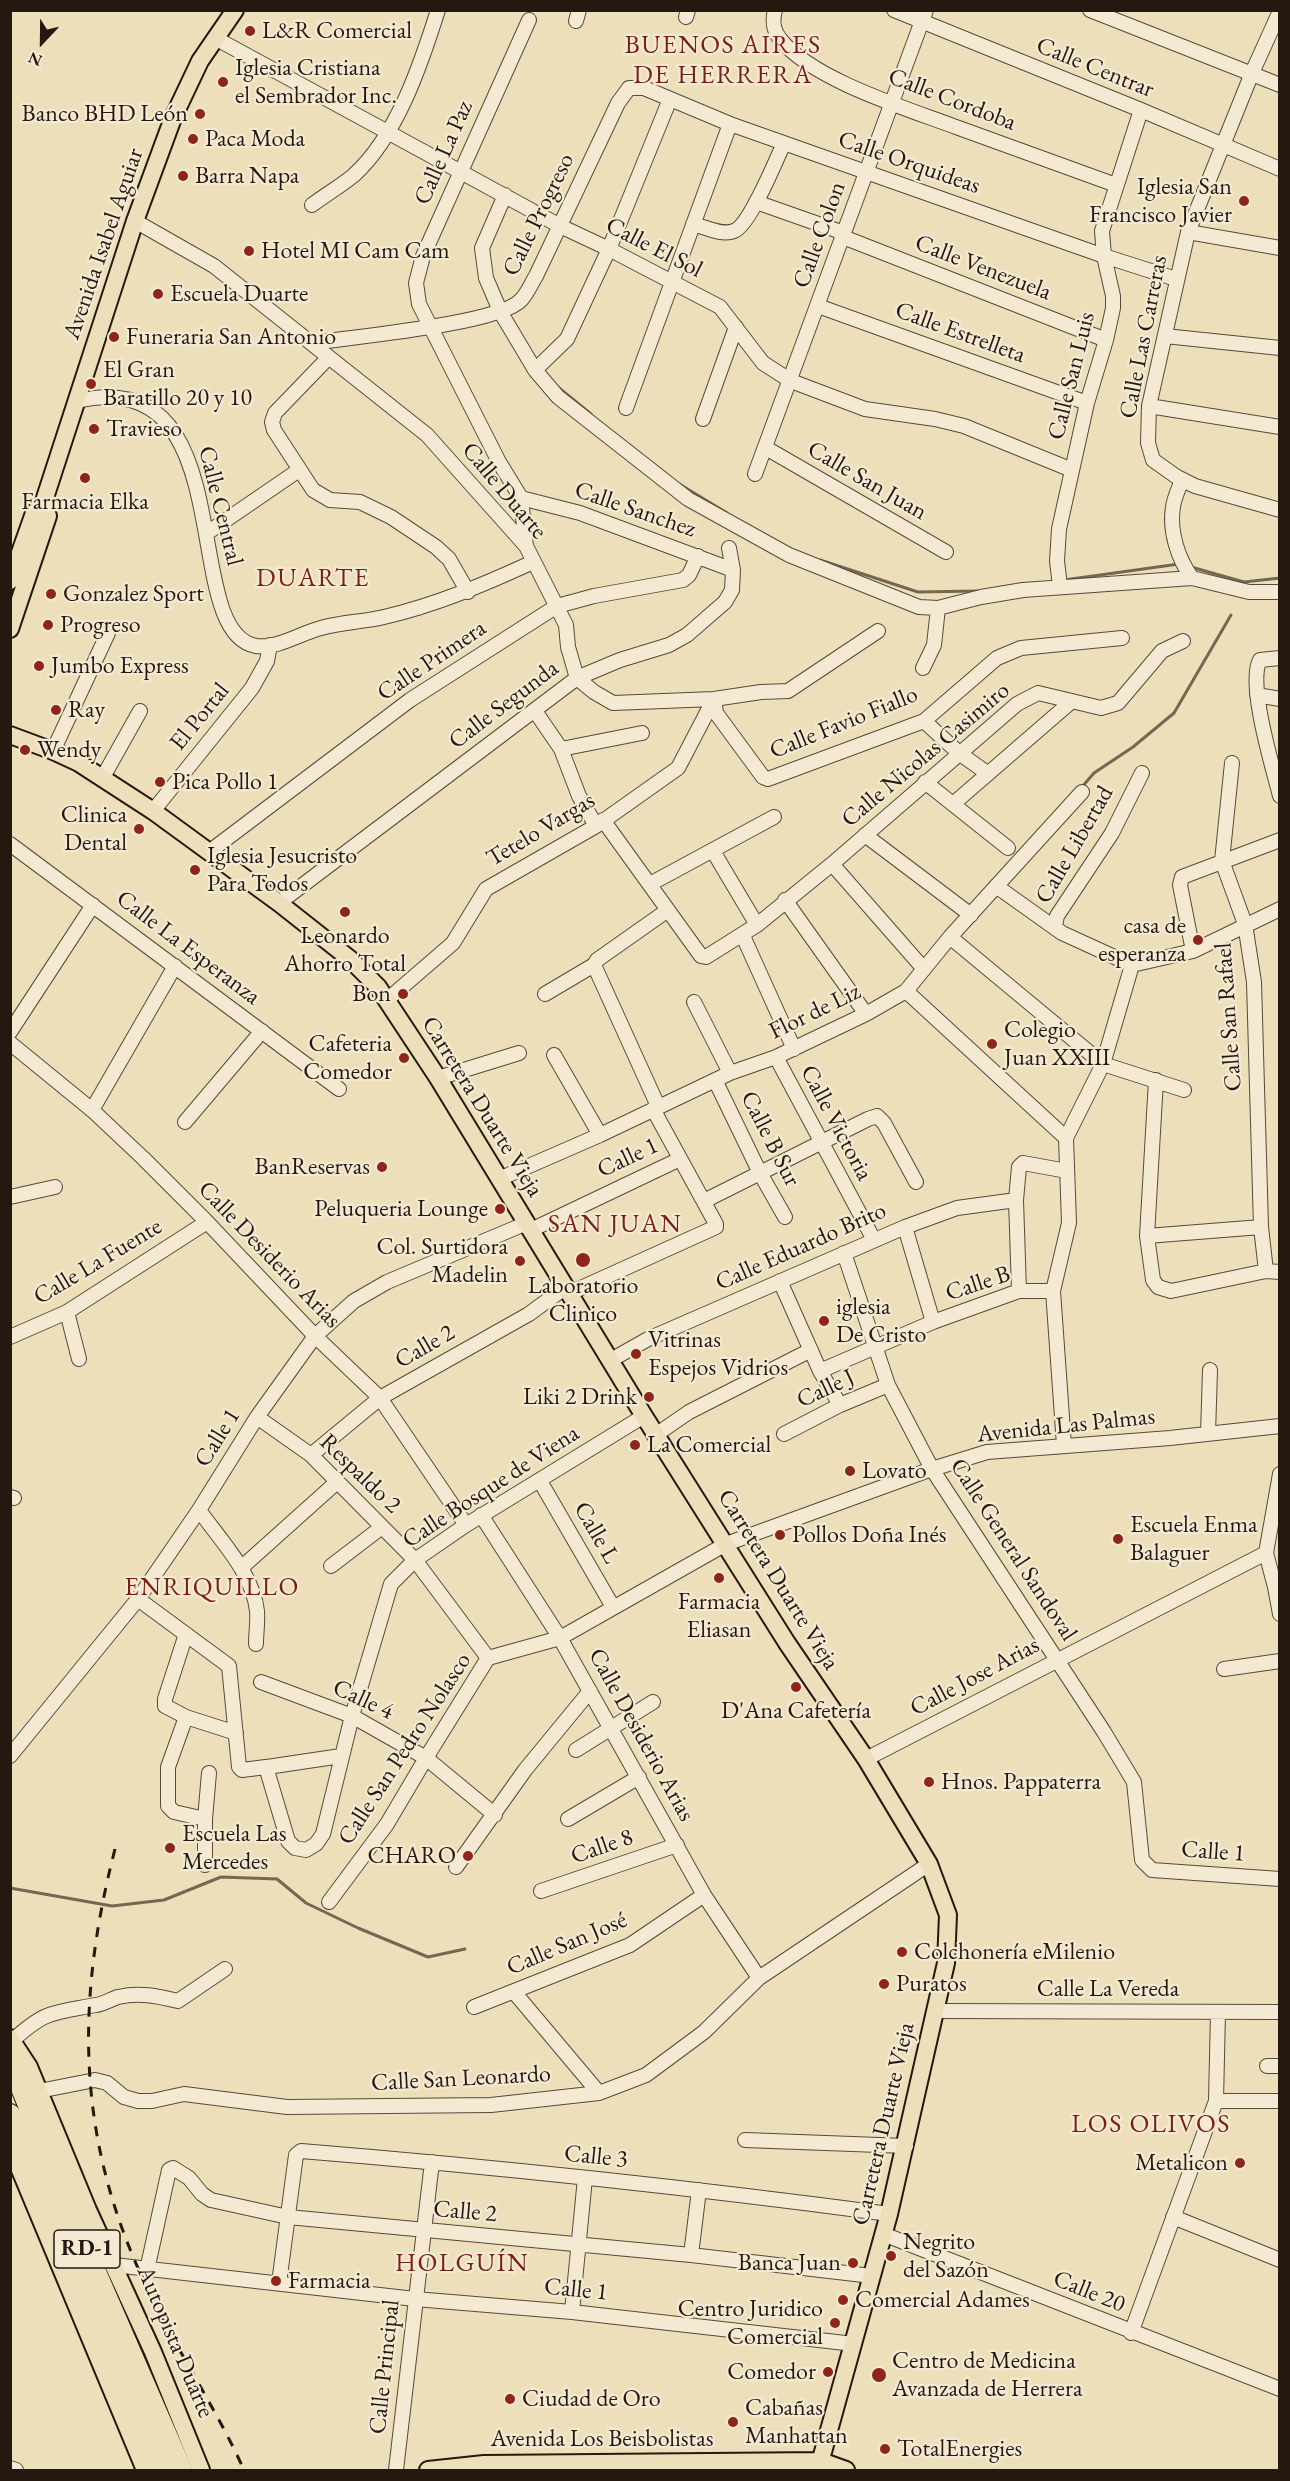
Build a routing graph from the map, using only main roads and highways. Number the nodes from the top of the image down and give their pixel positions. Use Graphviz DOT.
graph roads {
  1 [pos="235,10"];
  2 [pos="15,579"];
  3 [pos="10,629"];
  4 [pos="10,735"];
  5 [pos="11,2039"];
  6 [pos="10,2061"];
  7 [pos="10,2114"];
  8 [pos="10,2146"];
  9 [pos="159,2440"];
  10 [pos="819,2466"];
  11 [pos="145,2470"];
  12 [pos="162,2470"];
  13 [pos="182,2470"];
  14 [pos="201,2470"];
  15 [pos="428,2470"];
  16 [pos="846,2470"];
  1 -- 2 [label="main road, Avenida Isabel Aguiar"];
  2 -- 3 [label="main road, Avenida Isabel Aguiar"];
  4 -- 10 [label="main road, Carretera Duarte Vieja"];
  5 -- 14 [label="main road, Autopista Duarte"];
  6 -- 9 [label="highway, Autopista Duarte / RD-1"];
  7 -- 9 [label="highway, Autopista Duarte / RD-1"];
  8 -- 11 [label="main road"];
  9 -- 12 [label="highway, Autopista Duarte / RD-1"];
  9 -- 13 [label="highway, Autopista Duarte / RD-1"];
  10 -- 15 [label="main road, Avenida Los Beisbolistas"];
  10 -- 16 [label="main road, Avenida Los Beisbolistas"];
}
